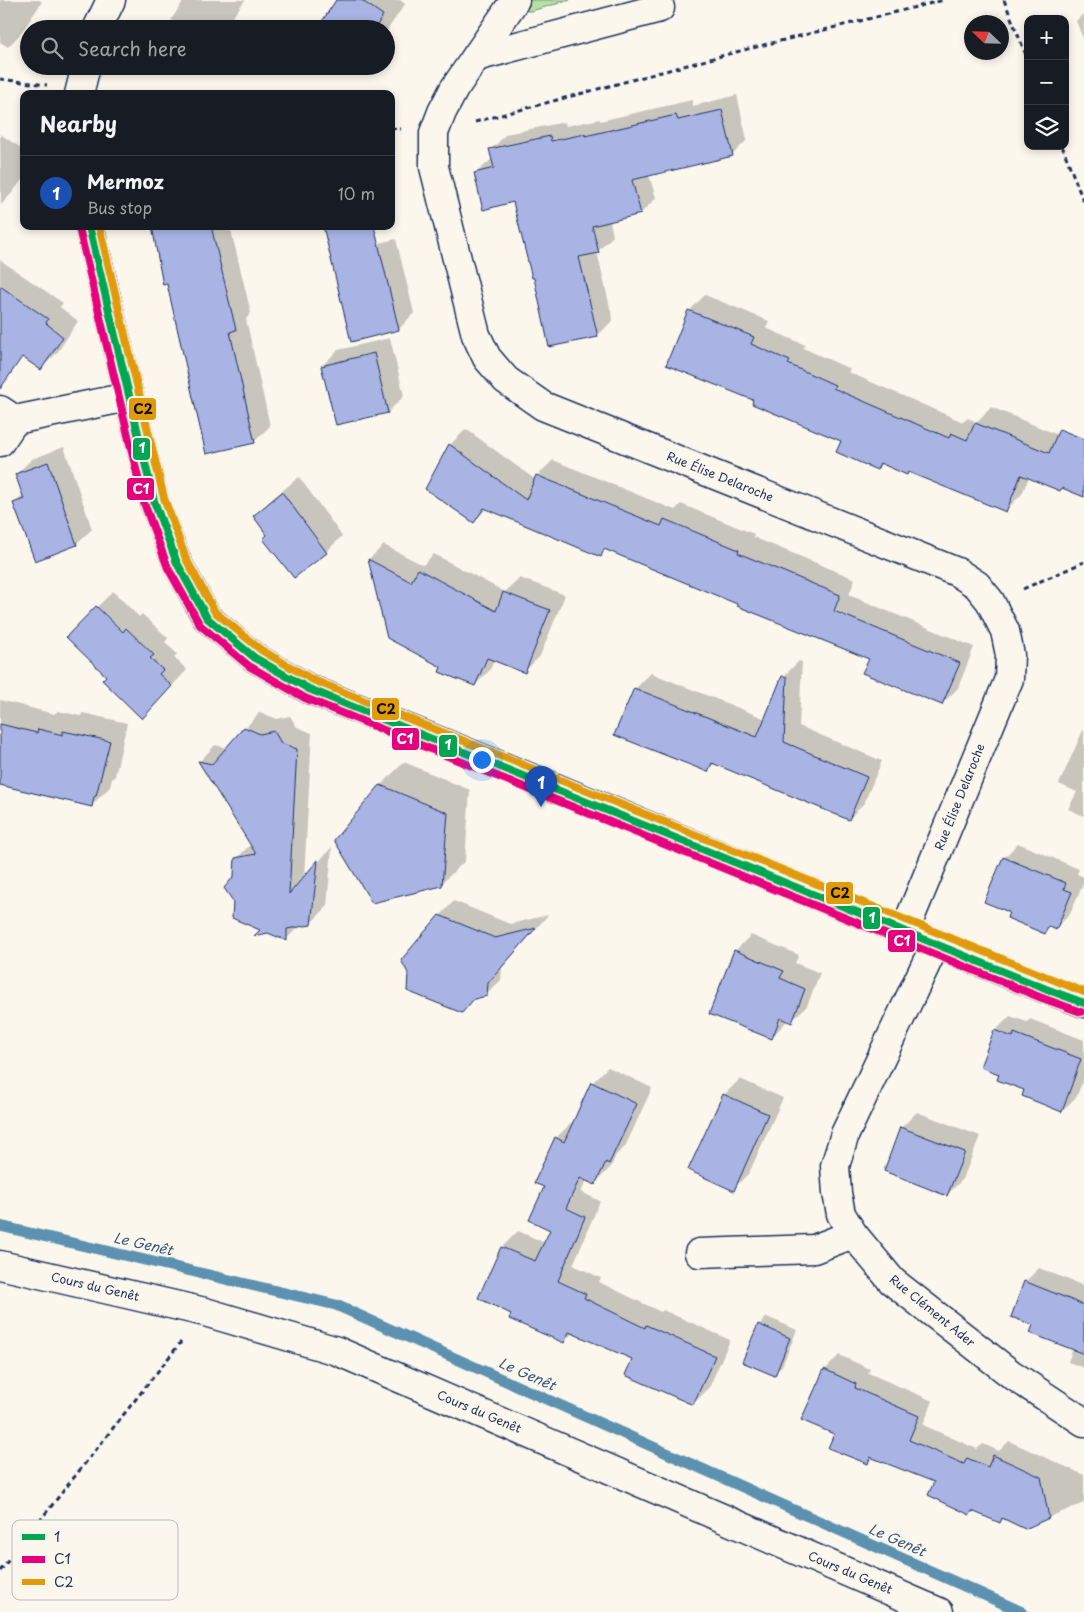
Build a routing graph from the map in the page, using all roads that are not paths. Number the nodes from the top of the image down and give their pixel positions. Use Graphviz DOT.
graph roads {
  1 [pos="111,0"];
  2 [pos="515,0"];
  3 [pos="658,0"];
  4 [pos="101,20"];
  5 [pos="476,57"];
  6 [pos="84,75"];
  7 [pos="80,90"];
  8 [pos="90,230"];
  9 [pos="128,397"];
  10 [pos="7,415"];
  11 [pos="0,442"];
  12 [pos="905,930"];
  13 [pos="936,943"];
  14 [pos="1084,1003"];
  15 [pos="852,1234"];
  16 [pos="699,1253"];
  17 [pos="0,1265"];
  18 [pos="1084,1422"];
  19 [pos="940,1612"];
  1 -- 4 [label="street"];
  2 -- 5 [label="street, Rue Élise Delaroche"];
  3 -- 5 [label="street"];
  5 -- 12 [label="street, Rue Élise Delaroche"];
  6 -- 7 [label="street"];
  8 -- 9 [label="street"];
  9 -- 10 [label="street"];
  9 -- 12 [label="street"];
  10 -- 11 [label="street"];
  12 -- 13 [label="street"];
  13 -- 14 [label="street"];
  13 -- 15 [label="street, Rue Clément Ader"];
  15 -- 16 [label="street"];
  15 -- 18 [label="street, Rue Clément Ader"];
  17 -- 19 [label="street, Cours du Genêt"];
}
